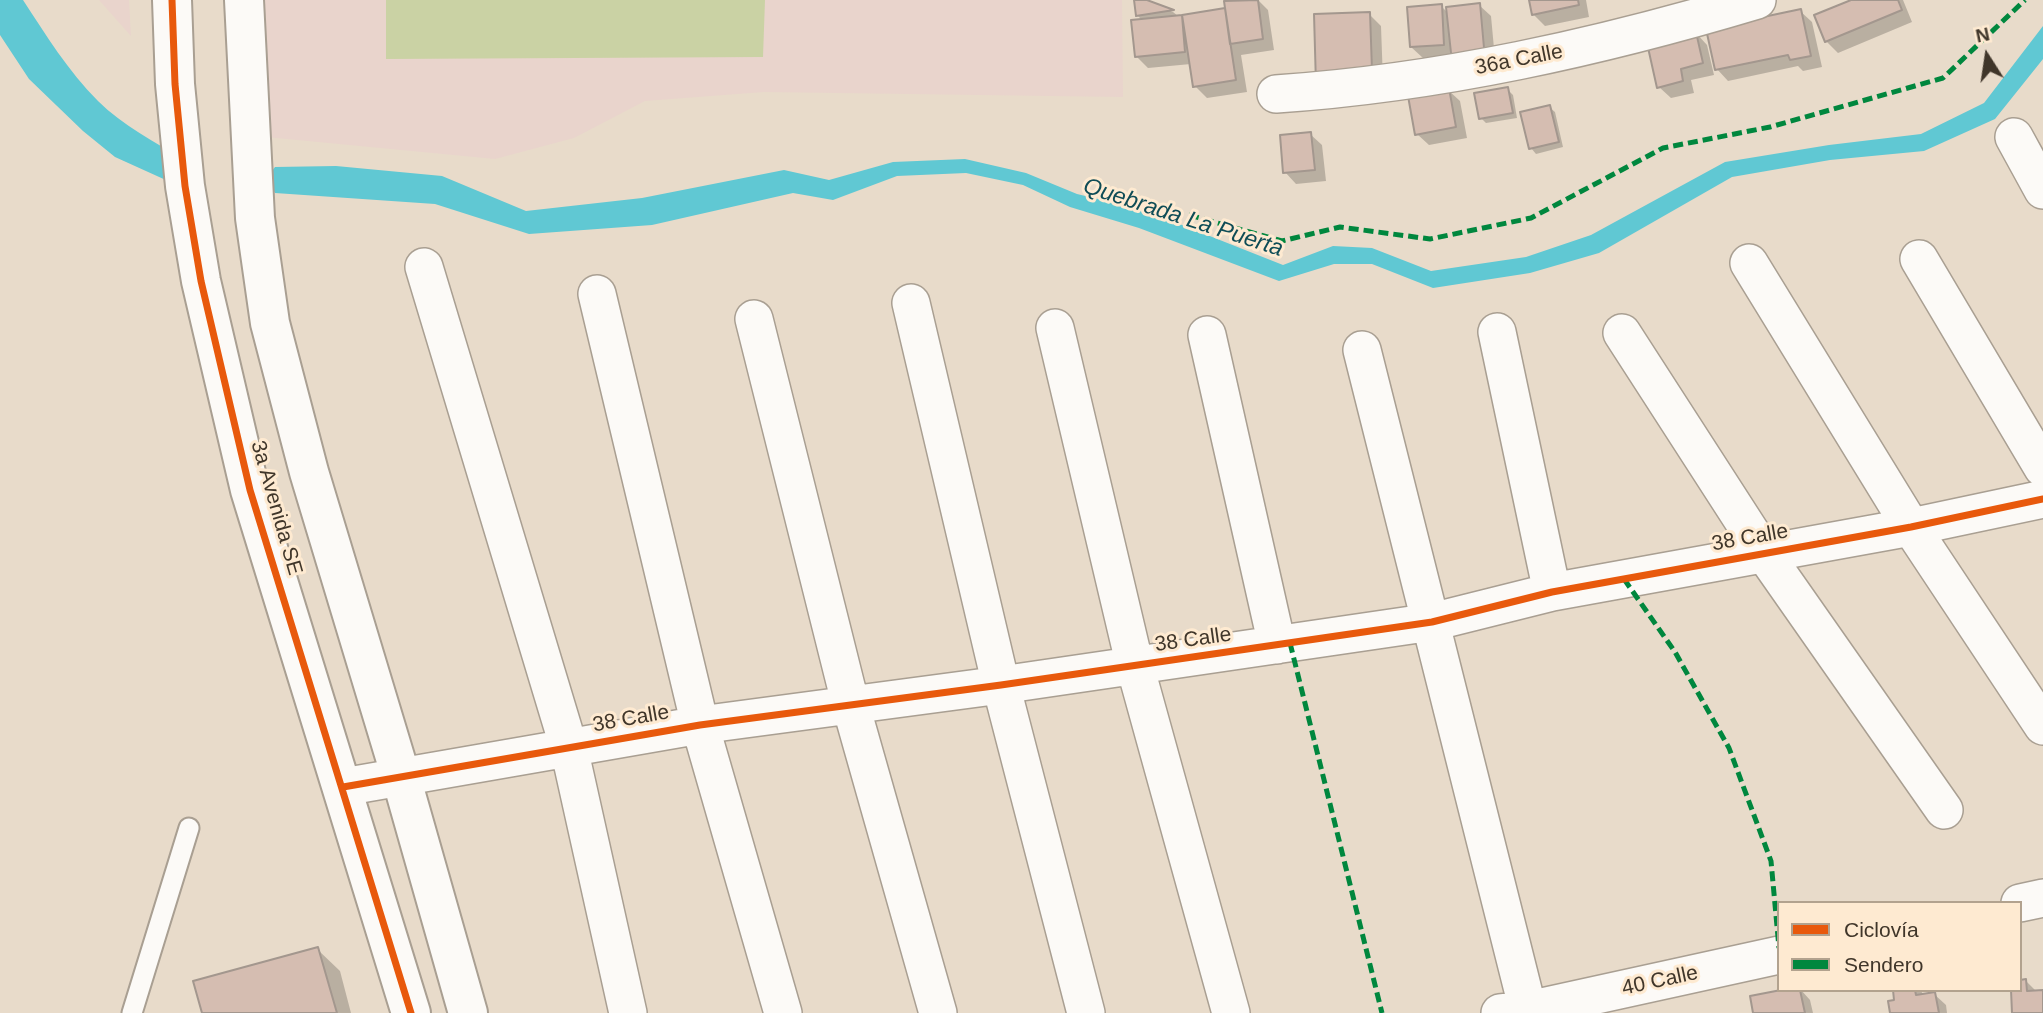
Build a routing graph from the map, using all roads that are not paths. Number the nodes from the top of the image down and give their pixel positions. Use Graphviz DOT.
graph roads {
  1 [pos="172,0"];
  2 [pos="244,0"];
  3 [pos="1757,0"];
  4 [pos="1276,94"];
  5 [pos="2014,137"];
  6 [pos="2043,190"];
  7 [pos="1919,259"];
  8 [pos="1749,263"];
  9 [pos="424,267"];
  10 [pos="597,294"];
  11 [pos="911,303"];
  12 [pos="754,318"];
  13 [pos="1055,328"];
  14 [pos="1497,332"];
  15 [pos="1622,333"];
  16 [pos="1207,335"];
  17 [pos="1362,350"];
  18 [pos="2043,468"];
  19 [pos="2043,499"];
  20 [pos="1911,527"];
  21 [pos="1764,553"];
  22 [pos="1552,592"];
  23 [pos="1432,622"];
  24 [pos="1277,645"];
  25 [pos="1135,666"];
  26 [pos="1001,685"];
  27 [pos="851,706"];
  28 [pos="699,725"];
  29 [pos="2043,726"];
  30 [pos="569,748"];
  31 [pos="401,777"];
  32 [pos="343,787"];
  33 [pos="1944,810"];
  34 [pos="189,828"];
  35 [pos="2043,898"];
  36 [pos="2022,903"];
  37 [pos="1777,955"];
  38 [pos="1514,1011"];
  39 [pos="131,1013"];
  40 [pos="411,1013"];
  41 [pos="468,1013"];
  42 [pos="628,1013"];
  43 [pos="783,1013"];
  44 [pos="938,1013"];
  45 [pos="1086,1013"];
  46 [pos="1231,1013"];
  1 -- 32 [label="street, 3a Avenida SE"];
  2 -- 31 [label="street, 3a Avenida SE"];
  3 -- 4 [label="street, 36a Calle"];
  5 -- 6 [label="street"];
  7 -- 18 [label="street"];
  8 -- 20 [label="street"];
  9 -- 30 [label="street"];
  10 -- 28 [label="street"];
  11 -- 26 [label="street"];
  12 -- 27 [label="street"];
  13 -- 25 [label="street"];
  14 -- 22 [label="street"];
  15 -- 21 [label="street"];
  16 -- 24 [label="street"];
  17 -- 23 [label="street"];
  19 -- 20 [label="street, 38 Calle"];
  20 -- 21 [label="street, 38 Calle"];
  20 -- 29 [label="street"];
  21 -- 22 [label="street, 38 Calle"];
  21 -- 33 [label="street"];
  22 -- 23 [label="street, 38 Calle"];
  23 -- 24 [label="street, 38 Calle"];
  23 -- 38 [label="street"];
  24 -- 25 [label="street, 38 Calle"];
  25 -- 26 [label="street, 38 Calle"];
  25 -- 46 [label="street"];
  26 -- 27 [label="street, 38 Calle"];
  26 -- 45 [label="street"];
  27 -- 28 [label="street, 38 Calle"];
  27 -- 44 [label="street"];
  28 -- 30 [label="street, 38 Calle"];
  28 -- 43 [label="street"];
  30 -- 31 [label="street, 38 Calle"];
  30 -- 42 [label="street"];
  31 -- 32 [label="street, 38 Calle"];
  31 -- 41 [label="street, 3a Avenida SE"];
  32 -- 40 [label="street, 3a Avenida SE"];
  34 -- 39 [label="lane"];
  35 -- 36 [label="street"];
  37 -- 38 [label="street, 40 Calle"];
}
